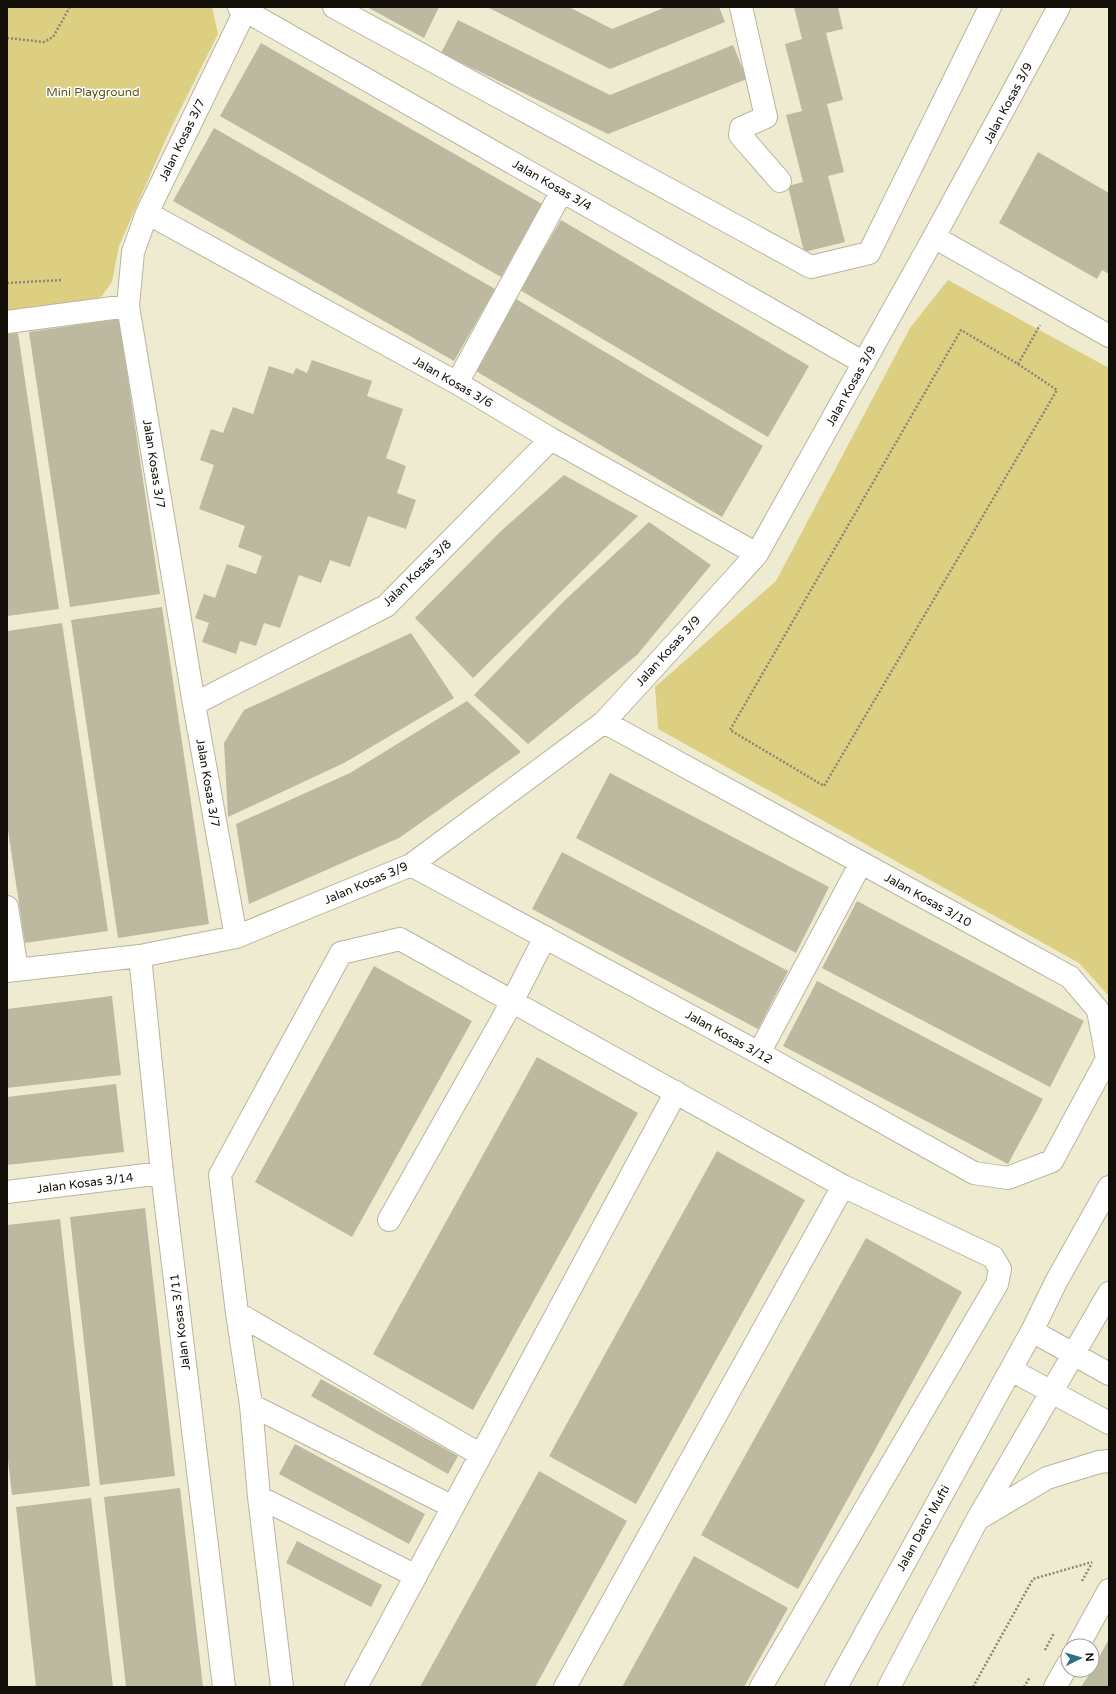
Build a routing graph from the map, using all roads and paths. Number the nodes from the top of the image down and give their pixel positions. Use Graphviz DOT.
graph roads {
  1 [pos="70,7"];
  2 [pos="334,7"];
  3 [pos="741,7"];
  4 [pos="990,7"];
  5 [pos="1059,7"];
  6 [pos="242,9"];
  7 [pos="7,38"];
  8 [pos="780,181"];
  9 [pos="562,191"];
  10 [pos="147,213"];
  11 [pos="934,237"];
  12 [pos="62,280"];
  13 [pos="7,283"];
  14 [pos="1052,304"];
  15 [pos="128,306"];
  16 [pos="7,322"];
  17 [pos="1109,336"];
  18 [pos="864,363"];
  19 [pos="1018,364"];
  20 [pos="457,383"];
  21 [pos="551,439"];
  22 [pos="757,554"];
  23 [pos="194,704"];
  24 [pos="604,722"];
  25 [pos="861,863"];
  26 [pos="411,865"];
  27 [pos="7,907"];
  28 [pos="236,937"];
  29 [pos="545,937"];
  30 [pos="140,956"];
  31 [pos="12,970"];
  32 [pos="512,1002"];
  33 [pos="759,1053"];
  34 [pos="676,1092"];
  35 [pos="1052,1161"];
  36 [pos="162,1174"];
  37 [pos="843,1186"];
  38 [pos="1109,1187"];
  39 [pos="7,1192"];
  40 [pos="389,1220"];
  41 [pos="1109,1293"];
  42 [pos="236,1313"];
  43 [pos="1032,1331"];
  44 [pos="1073,1354"];
  45 [pos="1011,1370"];
  46 [pos="1109,1374"];
  47 [pos="1052,1392"];
  48 [pos="251,1405"];
  49 [pos="1109,1423"];
  50 [pos="481,1455"];
  51 [pos="1109,1461"];
  52 [pos="259,1497"];
  53 [pos="452,1507"];
  54 [pos="977,1520"];
  55 [pos="1092,1562"];
  56 [pos="416,1576"];
  57 [pos="1109,1590"];
  58 [pos="1082,1638"];
  59 [pos="1060,1678"];
  60 [pos="224,1687"];
  61 [pos="282,1687"];
  62 [pos="356,1687"];
  63 [pos="565,1687"];
  64 [pos="761,1687"];
  65 [pos="836,1687"];
  66 [pos="889,1687"];
  67 [pos="972,1687"];
  68 [pos="1055,1687"];
  1 -- 7 [label="path"];
  2 -- 4 [label="street"];
  3 -- 8 [label="street"];
  5 -- 11 [label="street, Jalan Kosas 3/9"];
  6 -- 9 [label="street, Jalan Kosas 3/4"];
  6 -- 10 [label="street, Jalan Kosas 3/7"];
  9 -- 18 [label="street, Jalan Kosas 3/4"];
  9 -- 20 [label="street"];
  10 -- 15 [label="street, Jalan Kosas 3/7"];
  10 -- 20 [label="street, Jalan Kosas 3/6"];
  11 -- 14 [label="street"];
  11 -- 18 [label="street, Jalan Kosas 3/9"];
  12 -- 13 [label="path"];
  14 -- 17 [label="street"];
  14 -- 19 [label="path"];
  15 -- 16 [label="street"];
  15 -- 23 [label="street, Jalan Kosas 3/7"];
  18 -- 22 [label="street, Jalan Kosas 3/9"];
  19 -- 19 [label="path"];
  20 -- 21 [label="street, Jalan Kosas 3/6"];
  21 -- 22 [label="street, Jalan Kosas 3/6"];
  21 -- 23 [label="street, Jalan Kosas 3/8"];
  22 -- 24 [label="street, Jalan Kosas 3/9"];
  23 -- 28 [label="street, Jalan Kosas 3/7"];
  24 -- 25 [label="street, Jalan Kosas 3/10"];
  24 -- 26 [label="street, Jalan Kosas 3/9"];
  25 -- 33 [label="street"];
  25 -- 35 [label="street, Jalan Kosas 3/10"];
  26 -- 28 [label="street, Jalan Kosas 3/9"];
  26 -- 29 [label="street, Jalan Kosas 3/12"];
  27 -- 31 [label="street"];
  28 -- 30 [label="street, Jalan Kosas 3/9"];
  29 -- 32 [label="street"];
  29 -- 33 [label="street, Jalan Kosas 3/12"];
  30 -- 31 [label="street, Jalan Kosas 3/9"];
  30 -- 36 [label="street, Jalan Kosas 3/11"];
  32 -- 34 [label="street"];
  32 -- 40 [label="street"];
  32 -- 42 [label="street"];
  33 -- 35 [label="street, Jalan Kosas 3/12"];
  34 -- 37 [label="street"];
  34 -- 50 [label="street"];
  36 -- 39 [label="street, Jalan Kosas 3/14"];
  36 -- 60 [label="street, Jalan Kosas 3/11"];
  37 -- 63 [label="street"];
  37 -- 64 [label="street"];
  38 -- 43 [label="street, Jalan Dato' Mufti"];
  41 -- 44 [label="street"];
  42 -- 48 [label="street"];
  42 -- 50 [label="street"];
  43 -- 44 [label="street"];
  43 -- 45 [label="street, Jalan Dato' Mufti"];
  44 -- 46 [label="street"];
  44 -- 47 [label="street"];
  45 -- 47 [label="street"];
  45 -- 65 [label="street, Jalan Dato' Mufti"];
  47 -- 49 [label="street"];
  47 -- 54 [label="street"];
  48 -- 52 [label="street"];
  48 -- 53 [label="street"];
  50 -- 53 [label="street"];
  51 -- 54 [label="street"];
  52 -- 56 [label="street"];
  52 -- 61 [label="street"];
  53 -- 56 [label="street"];
  54 -- 66 [label="street"];
  55 -- 67 [label="path"];
  56 -- 62 [label="street"];
  57 -- 58 [label="street"];
  59 -- 68 [label="street"];
}
